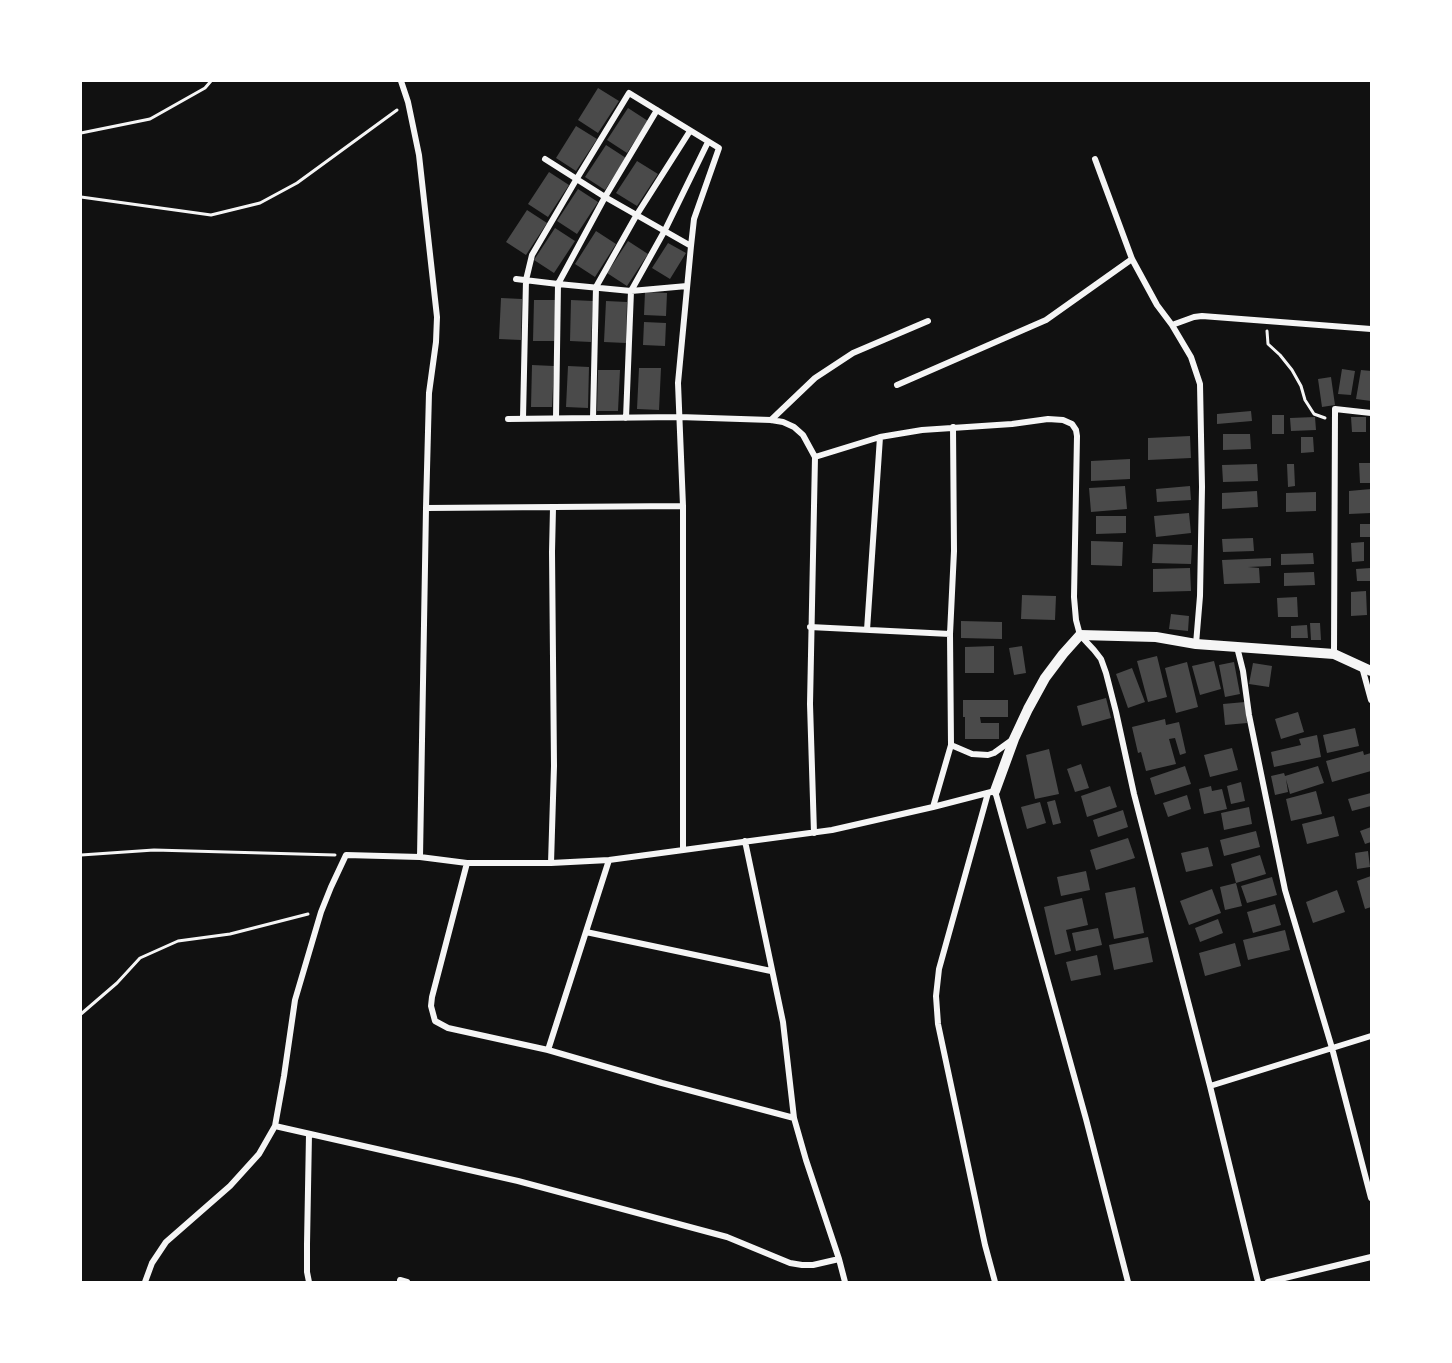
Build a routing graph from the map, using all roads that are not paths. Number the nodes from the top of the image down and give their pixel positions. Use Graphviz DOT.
graph roads {
  1 [pos="401,81"];
  2 [pos="657,110"];
  3 [pos="690,131"];
  4 [pos="708,142"];
  5 [pos="545,159"];
  6 [pos="1095,159"];
  7 [pos="576,180"];
  8 [pos="605,197"];
  9 [pos="636,216"];
  10 [pos="665,230"];
  11 [pos="690,246"];
  12 [pos="1132,259"];
  13 [pos="516,279"];
  14 [pos="526,280"];
  15 [pos="558,284"];
  16 [pos="687,286"];
  17 [pos="596,287"];
  18 [pos="631,291"];
  19 [pos="928,321"];
  20 [pos="1172,325"];
  21 [pos="1371,329"];
  22 [pos="897,385"];
  23 [pos="1371,413"];
  24 [pos="679,417"];
  25 [pos="508,418"];
  26 [pos="523,418"];
  27 [pos="556,418"];
  28 [pos="594,418"];
  29 [pos="626,418"];
  30 [pos="771,420"];
  31 [pos="953,427"];
  32 [pos="880,437"];
  33 [pos="815,457"];
  34 [pos="683,506"];
  35 [pos="426,508"];
  36 [pos="553,508"];
  37 [pos="810,627"];
  38 [pos="867,630"];
  39 [pos="950,634"];
  40 [pos="1080,636"];
  41 [pos="1196,644"];
  42 [pos="1237,647"];
  43 [pos="1335,654"];
  44 [pos="1366,669"];
  45 [pos="1371,700"];
  46 [pos="1014,738"];
  47 [pos="951,745"];
  48 [pos="991,792"];
  49 [pos="933,807"];
  50 [pos="814,832"];
  51 [pos="746,841"];
  52 [pos="683,850"];
  53 [pos="420,857"];
  54 [pos="609,860"];
  55 [pos="467,862"];
  56 [pos="551,863"];
  57 [pos="586,932"];
  58 [pos="771,971"];
  59 [pos="1371,1036"];
  60 [pos="1332,1048"];
  61 [pos="548,1050"];
  62 [pos="1210,1086"];
  63 [pos="794,1118"];
  64 [pos="275,1126"];
  65 [pos="309,1134"];
  66 [pos="1371,1198"];
  67 [pos="1371,1257"];
  68 [pos="839,1259"];
  69 [pos="144,1282"];
  70 [pos="309,1282"];
  71 [pos="846,1282"];
  72 [pos="995,1282"];
  73 [pos="1128,1282"];
  74 [pos="1258,1282"];
  75 [pos="1268,1282"];
  1 -- 35 [label="street"];
  2 -- 3 [label="street"];
  2 -- 7 [label="street"];
  2 -- 8 [label="street"];
  3 -- 4 [label="street"];
  3 -- 9 [label="street"];
  4 -- 10 [label="street"];
  4 -- 11 [label="street"];
  5 -- 7 [label="street"];
  6 -- 12 [label="street"];
  7 -- 8 [label="street"];
  7 -- 14 [label="street"];
  8 -- 9 [label="street"];
  8 -- 15 [label="street"];
  9 -- 10 [label="street"];
  9 -- 17 [label="street"];
  10 -- 11 [label="street"];
  10 -- 18 [label="street"];
  11 -- 16 [label="street"];
  12 -- 20 [label="street"];
  12 -- 22 [label="street"];
  13 -- 14 [label="street"];
  14 -- 15 [label="street"];
  14 -- 26 [label="street"];
  15 -- 17 [label="street"];
  15 -- 27 [label="street"];
  16 -- 18 [label="street"];
  16 -- 24 [label="street"];
  17 -- 18 [label="street"];
  17 -- 28 [label="street"];
  18 -- 29 [label="street"];
  19 -- 30 [label="street"];
  20 -- 21 [label="street"];
  20 -- 41 [label="street"];
  23 -- 43 [label="street"];
  24 -- 29 [label="street"];
  24 -- 30 [label="street"];
  24 -- 34 [label="street"];
  25 -- 26 [label="street"];
  26 -- 27 [label="street"];
  27 -- 28 [label="street"];
  28 -- 29 [label="street"];
  30 -- 33 [label="street"];
  31 -- 32 [label="street"];
  31 -- 39 [label="street"];
  31 -- 40 [label="street"];
  32 -- 33 [label="street"];
  32 -- 38 [label="street"];
  33 -- 37 [label="street"];
  34 -- 36 [label="street"];
  34 -- 52 [label="street"];
  35 -- 36 [label="street"];
  35 -- 53 [label="street"];
  36 -- 56 [label="street"];
  37 -- 38 [label="street"];
  37 -- 50 [label="street"];
  38 -- 39 [label="street"];
  39 -- 47 [label="street"];
  40 -- 41 [label="street"];
  40 -- 46 [label="street"];
  40 -- 62 [label="street"];
  41 -- 42 [label="street"];
  42 -- 43 [label="street"];
  42 -- 60 [label="street"];
  43 -- 44 [label="street"];
  44 -- 45 [label="street"];
  46 -- 47 [label="street"];
  46 -- 48 [label="street"];
  47 -- 49 [label="street"];
  48 -- 49 [label="street"];
  48 -- 72 [label="street"];
  48 -- 73 [label="street"];
  49 -- 50 [label="street"];
  50 -- 51 [label="street"];
  51 -- 52 [label="street"];
  51 -- 58 [label="street"];
  52 -- 54 [label="street"];
  53 -- 55 [label="street"];
  53 -- 64 [label="street"];
  54 -- 56 [label="street"];
  54 -- 57 [label="street"];
  55 -- 56 [label="street"];
  55 -- 61 [label="street"];
  57 -- 58 [label="street"];
  57 -- 61 [label="street"];
  58 -- 63 [label="street"];
  59 -- 60 [label="street"];
  60 -- 62 [label="street"];
  60 -- 66 [label="street"];
  61 -- 63 [label="street"];
  62 -- 74 [label="street"];
  63 -- 68 [label="street"];
  64 -- 65 [label="street"];
  64 -- 69 [label="street"];
  65 -- 68 [label="street"];
  65 -- 70 [label="street"];
  67 -- 75 [label="street"];
  68 -- 71 [label="street"];
}
